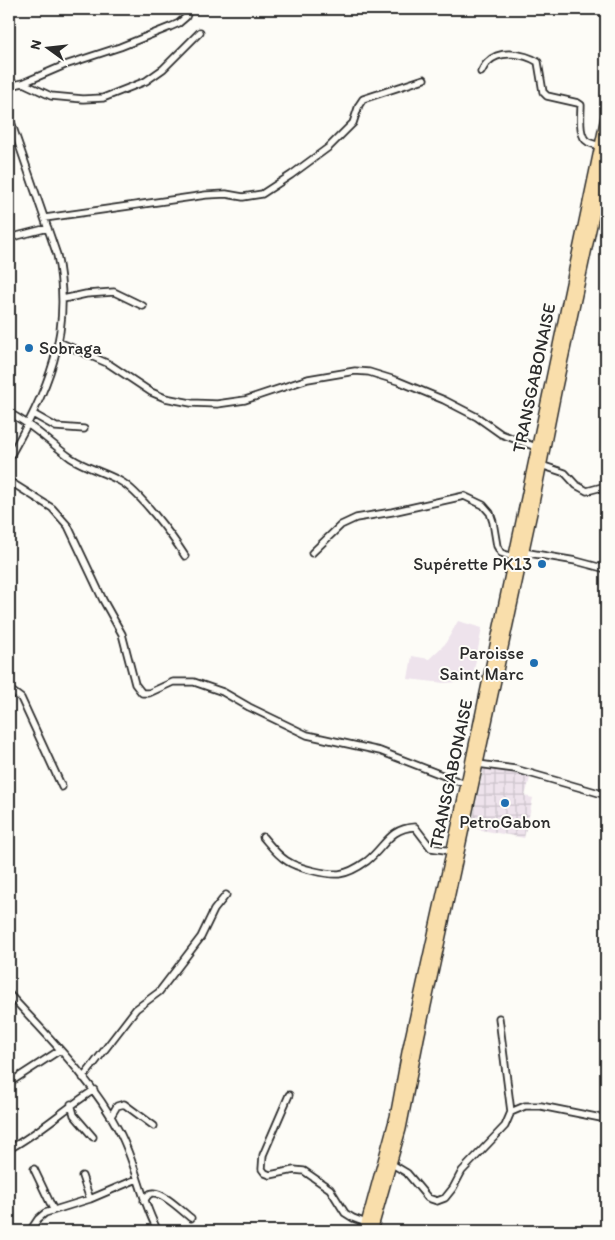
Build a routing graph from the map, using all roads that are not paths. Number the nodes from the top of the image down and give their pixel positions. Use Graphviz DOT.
graph roads {
  1 [pos="189,9"];
  2 [pos="200,32"];
  3 [pos="481,72"];
  4 [pos="424,79"];
  5 [pos="23,84"];
  6 [pos="9,86"];
  7 [pos="9,116"];
  8 [pos="606,116"];
  9 [pos="601,146"];
  10 [pos="606,160"];
  11 [pos="45,218"];
  12 [pos="48,228"];
  13 [pos="9,238"];
  14 [pos="62,299"];
  15 [pos="143,306"];
  16 [pos="59,342"];
  17 [pos="9,413"];
  18 [pos="33,414"];
  19 [pos="28,424"];
  20 [pos="84,429"];
  21 [pos="536,447"];
  22 [pos="9,458"];
  23 [pos="541,465"];
  24 [pos="9,481"];
  25 [pos="606,486"];
  26 [pos="523,552"];
  27 [pos="312,553"];
  28 [pos="185,556"];
  29 [pos="513,558"];
  30 [pos="606,568"];
  31 [pos="9,688"];
  32 [pos="478,764"];
  33 [pos="465,784"];
  34 [pos="62,787"];
  35 [pos="606,795"];
  36 [pos="263,836"];
  37 [pos="452,851"];
  38 [pos="226,895"];
  39 [pos="9,994"];
  40 [pos="499,1018"];
  41 [pos="60,1050"];
  42 [pos="9,1077"];
  43 [pos="17,1078"];
  44 [pos="83,1078"];
  45 [pos="9,1083"];
  46 [pos="94,1090"];
  47 [pos="289,1095"];
  48 [pos="72,1104"];
  49 [pos="511,1112"];
  50 [pos="111,1116"];
  51 [pos="606,1119"];
  52 [pos="154,1126"];
  53 [pos="93,1137"];
  54 [pos="9,1149"];
  55 [pos="392,1164"];
  56 [pos="34,1169"];
  57 [pos="82,1176"];
  58 [pos="137,1179"];
  59 [pos="90,1199"];
  60 [pos="144,1201"];
  61 [pos="53,1210"];
  62 [pos="191,1218"];
  63 [pos="365,1227"];
  64 [pos="30,1231"];
  65 [pos="158,1231"];
  66 [pos="372,1231"];
  1 -- 5 [label="street"];
  2 -- 5 [label="street"];
  3 -- 9 [label="street"];
  4 -- 11 [label="street"];
  5 -- 6 [label="street"];
  7 -- 11 [label="street"];
  8 -- 9 [label="highway, TRANSGABONAISE"];
  9 -- 21 [label="highway, TRANSGABONAISE"];
  10 -- 23 [label="highway, TRANSGABONAISE"];
  11 -- 12 [label="street"];
  12 -- 13 [label="street"];
  12 -- 14 [label="street"];
  14 -- 15 [label="street"];
  14 -- 16 [label="street"];
  16 -- 18 [label="street"];
  16 -- 21 [label="street"];
  17 -- 19 [label="street"];
  18 -- 19 [label="street"];
  18 -- 20 [label="street"];
  19 -- 22 [label="street"];
  19 -- 28 [label="street"];
  21 -- 29 [label="highway, TRANSGABONAISE"];
  23 -- 25 [label="street"];
  23 -- 26 [label="highway, TRANSGABONAISE"];
  24 -- 33 [label="street"];
  26 -- 30 [label="street"];
  26 -- 32 [label="highway, TRANSGABONAISE"];
  27 -- 29 [label="street"];
  29 -- 33 [label="highway, TRANSGABONAISE"];
  31 -- 34 [label="street"];
  32 -- 35 [label="street"];
  32 -- 55 [label="highway, TRANSGABONAISE"];
  33 -- 37 [label="highway, TRANSGABONAISE"];
  36 -- 37 [label="street"];
  37 -- 63 [label="highway, TRANSGABONAISE"];
  38 -- 44 [label="street"];
  39 -- 41 [label="street"];
  40 -- 49 [label="street"];
  41 -- 43 [label="street"];
  41 -- 44 [label="street"];
  42 -- 43 [label="street"];
  43 -- 45 [label="street"];
  44 -- 46 [label="street"];
  46 -- 48 [label="street"];
  46 -- 50 [label="street"];
  47 -- 63 [label="street"];
  48 -- 53 [label="street"];
  48 -- 54 [label="street"];
  49 -- 51 [label="street"];
  49 -- 55 [label="street"];
  50 -- 52 [label="street"];
  50 -- 58 [label="street"];
  55 -- 66 [label="highway, TRANSGABONAISE"];
  56 -- 61 [label="street"];
  57 -- 59 [label="street"];
  58 -- 59 [label="street"];
  58 -- 60 [label="street"];
  59 -- 61 [label="street"];
  60 -- 62 [label="street"];
  60 -- 65 [label="street"];
  61 -- 64 [label="street"];
}
